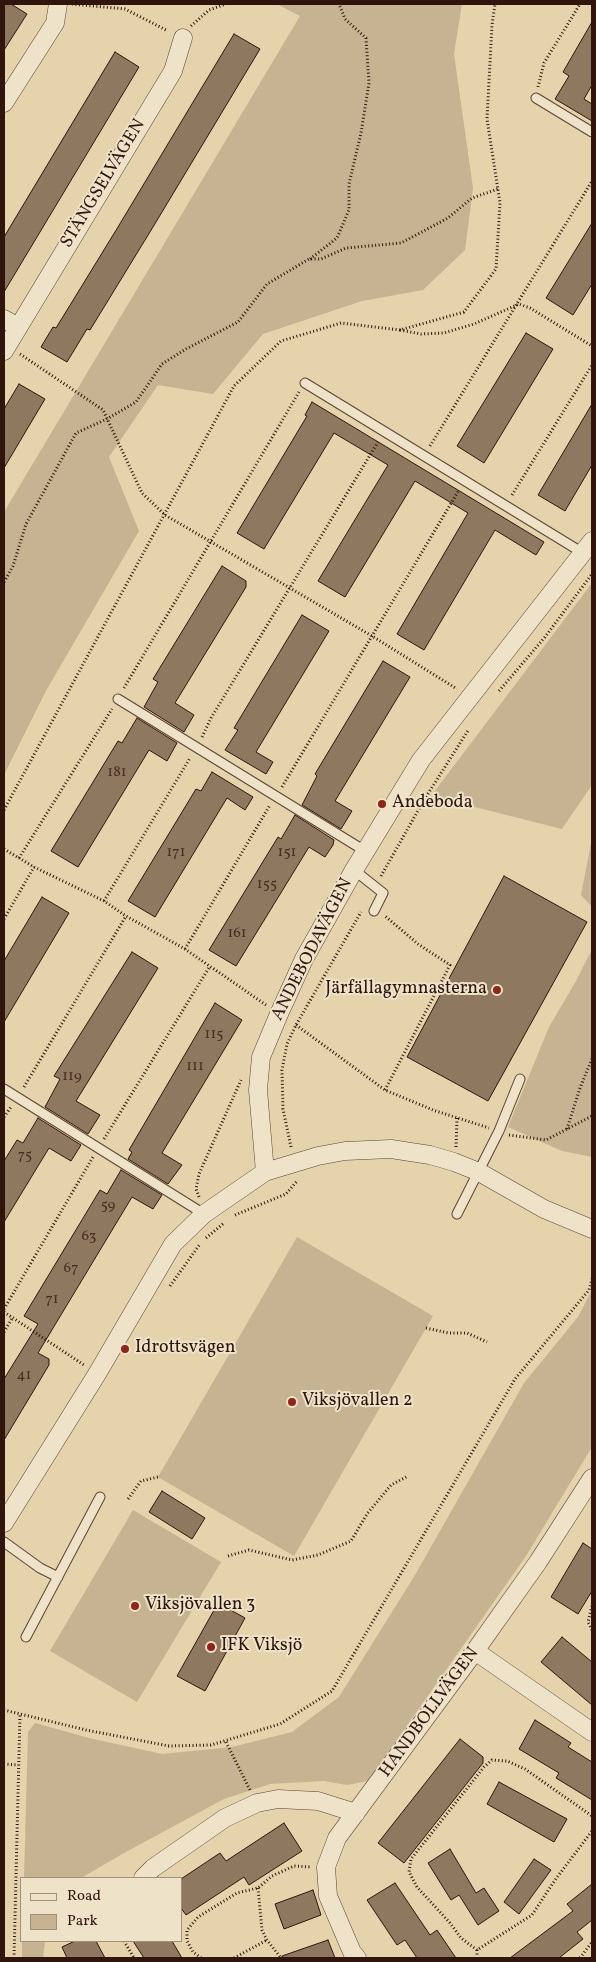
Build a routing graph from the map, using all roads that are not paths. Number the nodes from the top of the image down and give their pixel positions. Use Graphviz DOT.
graph roads {
  1 [pos="58,4"];
  2 [pos="182,38"];
  3 [pos="536,98"];
  4 [pos="4,103"];
  5 [pos="592,132"];
  6 [pos="11,323"];
  7 [pos="6,348"];
  8 [pos="305,383"];
  9 [pos="588,547"];
  10 [pos="118,699"];
  11 [pos="365,851"];
  12 [pos="354,870"];
  13 [pos="375,910"];
  14 [pos="520,1079"];
  15 [pos="4,1089"];
  16 [pos="265,1172"];
  17 [pos="479,1172"];
  18 [pos="204,1214"];
  19 [pos="457,1214"];
  20 [pos="592,1229"];
  21 [pos="592,1478"];
  22 [pos="100,1497"];
  23 [pos="4,1523"];
  24 [pos="4,1542"];
  25 [pos="58,1577"];
  26 [pos="26,1637"];
  27 [pos="476,1651"];
  28 [pos="592,1732"];
  29 [pos="356,1813"];
  30 [pos="145,1877"];
  31 [pos="357,1958"];
  1 -- 4 [label="street"];
  2 -- 6 [label="street, STÄNGSELVÄGEN"];
  3 -- 5 [label="lane"];
  6 -- 7 [label="street, STÄNGSELVÄGEN"];
  8 -- 9 [label="lane"];
  9 -- 11 [label="street, ANDEBODAVÄGEN"];
  10 -- 11 [label="lane"];
  11 -- 12 [label="street, ANDEBODAVÄGEN"];
  12 -- 13 [label="lane"];
  12 -- 16 [label="street, ANDEBODAVÄGEN"];
  14 -- 17 [label="lane"];
  15 -- 18 [label="lane"];
  16 -- 17 [label="street"];
  16 -- 18 [label="street"];
  17 -- 19 [label="lane"];
  17 -- 20 [label="street"];
  18 -- 23 [label="street"];
  21 -- 27 [label="street, HANDBOLLVÄGEN"];
  22 -- 25 [label="lane"];
  24 -- 25 [label="lane"];
  25 -- 26 [label="lane"];
  27 -- 28 [label="street"];
  27 -- 29 [label="street, HANDBOLLVÄGEN"];
  29 -- 30 [label="street"];
  29 -- 31 [label="street, HANDBOLLVÄGEN"];
}
